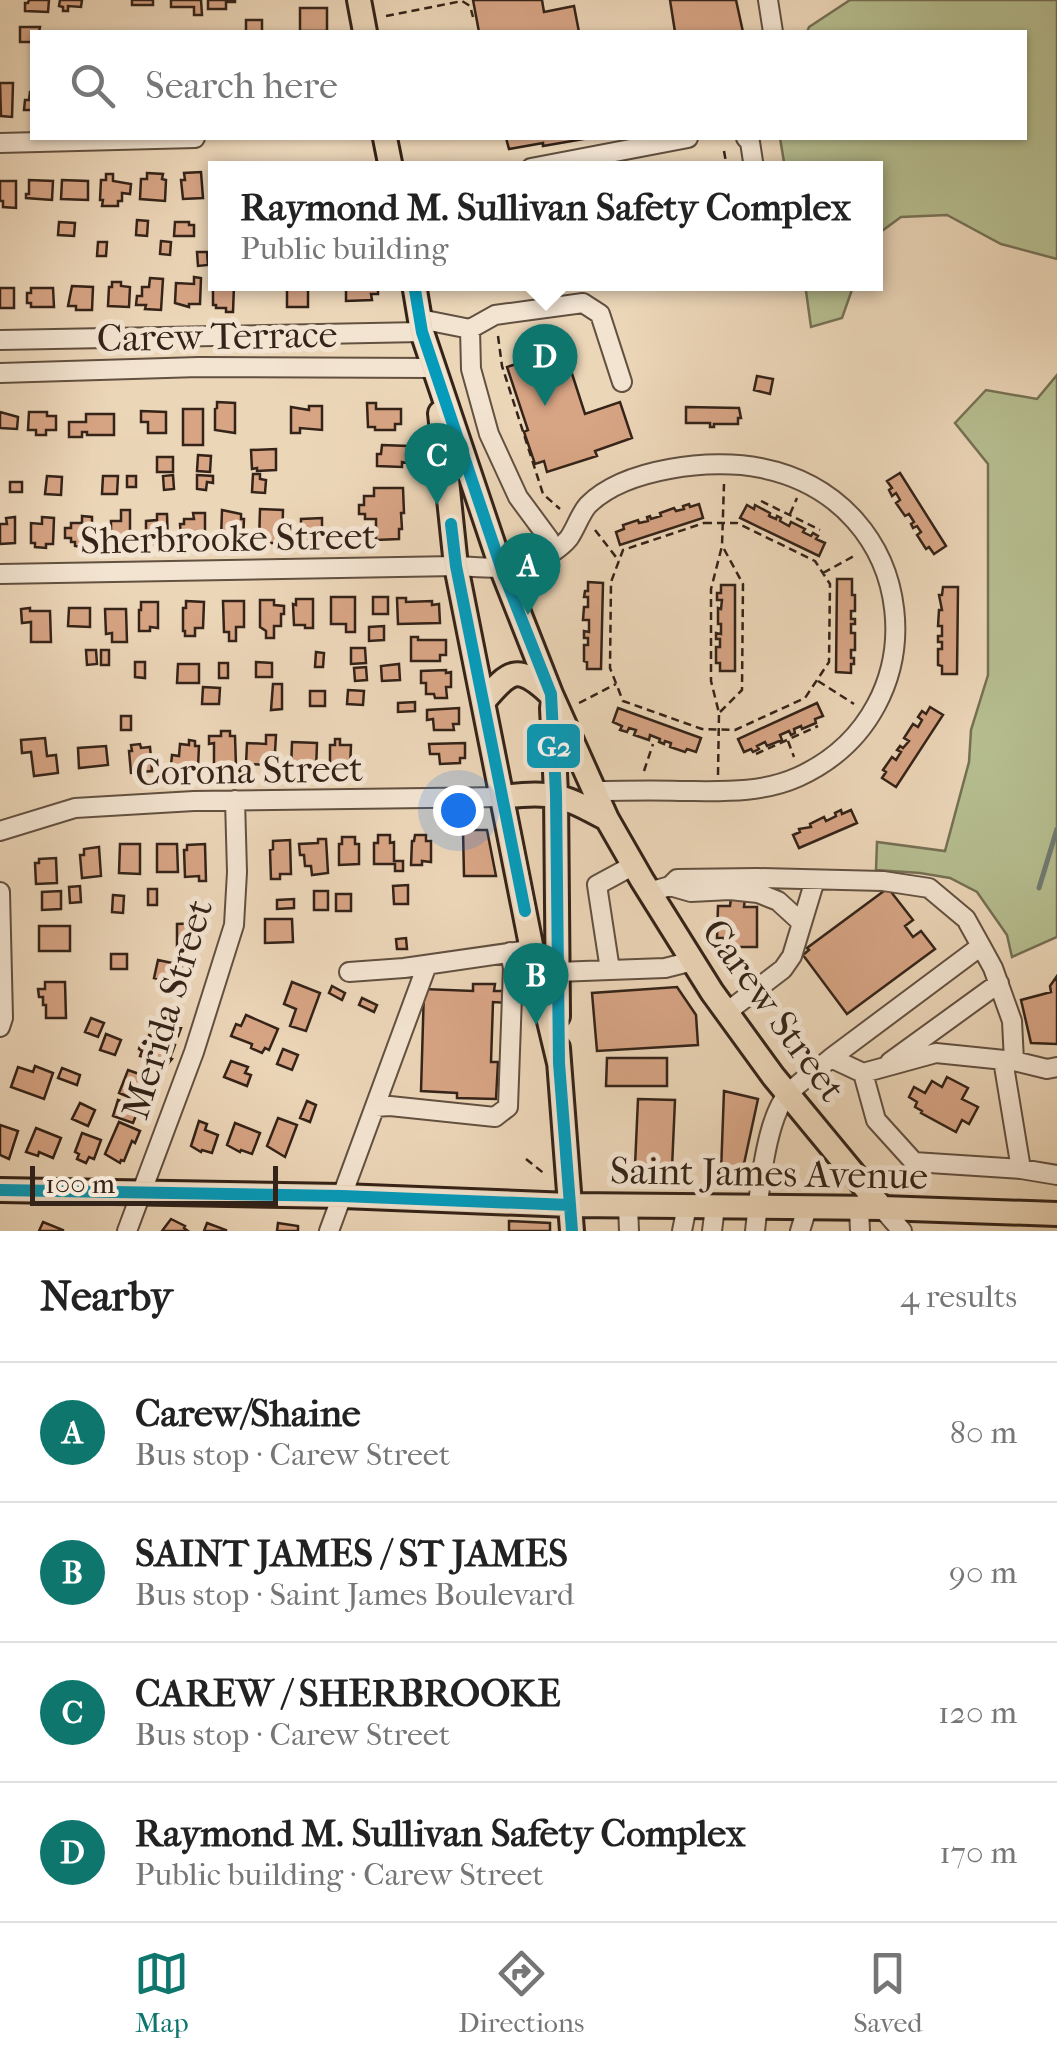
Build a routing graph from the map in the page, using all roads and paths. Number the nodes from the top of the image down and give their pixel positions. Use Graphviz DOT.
graph roads {
  1 [pos="358,0"];
  2 [pos="768,0"];
  3 [pos="452,2"];
  4 [pos="386,16"];
  5 [pos="473,17"];
  6 [pos="365,30"];
  7 [pos="773,30"];
  8 [pos="118,140"];
  9 [pos="678,140"];
  10 [pos="0,143"];
  11 [pos="724,151"];
  12 [pos="568,161"];
  13 [pos="726,161"];
  14 [pos="415,291"];
  15 [pos="495,315"];
  16 [pos="421,325"];
  17 [pos="470,329"];
  18 [pos="0,340"];
  19 [pos="435,368"];
  20 [pos="0,373"];
  21 [pos="622,382"];
  22 [pos="480,401"];
  23 [pos="451,416"];
  24 [pos="724,484"];
  25 [pos="798,497"];
  26 [pos="760,501"];
  27 [pos="560,509"];
  28 [pos="789,515"];
  29 [pos="723,523"];
  30 [pos="595,530"];
  31 [pos="820,530"];
  32 [pos="722,546"];
  33 [pos="860,552"];
  34 [pos="548,553"];
  35 [pos="619,561"];
  36 [pos="456,566"];
  37 [pos="501,567"];
  38 [pos="823,573"];
  39 [pos="0,574"];
  40 [pos="817,680"];
  41 [pos="616,684"];
  42 [pos="484,700"];
  43 [pos="555,704"];
  44 [pos="719,713"];
  45 [pos="870,714"];
  46 [pos="818,726"];
  47 [pos="719,730"];
  48 [pos="787,740"];
  49 [pos="653,744"];
  50 [pos="756,754"];
  51 [pos="795,758"];
  52 [pos="718,770"];
  53 [pos="595,790"];
  54 [pos="647,791"];
  55 [pos="556,794"];
  56 [pos="503,797"];
  57 [pos="235,800"];
  58 [pos="607,819"];
  59 [pos="0,831"];
  60 [pos="634,865"];
  61 [pos="815,880"];
  62 [pos="659,889"];
  63 [pos="0,892"];
  64 [pos="802,923"];
  65 [pos="981,946"];
  66 [pos="521,951"];
  67 [pos="692,961"];
  68 [pos="427,965"];
  69 [pos="610,970"];
  70 [pos="349,972"];
  71 [pos="557,972"];
  72 [pos="999,983"];
  73 [pos="727,1012"];
  74 [pos="0,1027"];
  75 [pos="831,1058"];
  76 [pos="1009,1060"];
  77 [pos="559,1062"];
  78 [pos="1057,1067"];
  79 [pos="871,1071"];
  80 [pos="788,1094"];
  81 [pos="375,1106"];
  82 [pos="526,1159"];
  83 [pos="1021,1168"];
  84 [pos="1057,1175"];
  85 [pos="547,1176"];
  86 [pos="0,1190"];
  87 [pos="142,1192"];
  88 [pos="342,1196"];
  89 [pos="570,1205"];
  90 [pos="628,1206"];
  91 [pos="687,1206"];
  92 [pos="714,1207"];
  93 [pos="808,1208"];
  94 [pos="867,1216"];
  95 [pos="756,1219"];
  96 [pos="1043,1220"];
  97 [pos="127,1231"];
  98 [pos="329,1231"];
  99 [pos="572,1231"];
  100 [pos="628,1231"];
  101 [pos="682,1231"];
  102 [pos="712,1231"];
  103 [pos="800,1231"];
  104 [pos="902,1231"];
  1 -- 6 [label="main road"];
  2 -- 7 [label="street"];
  3 -- 4 [label="path"];
  3 -- 5 [label="path"];
  8 -- 10 [label="street"];
  9 -- 12 [label="street"];
  11 -- 13 [label="path"];
  14 -- 16 [label="main road, Carew Street"];
  15 -- 17 [label="street"];
  15 -- 21 [label="street"];
  15 -- 27 [label="path"];
  16 -- 17 [label="street, Carew Terrace"];
  16 -- 18 [label="street, Carew Terrace"];
  16 -- 19 [label="main road, Carew Street"];
  17 -- 22 [label="street"];
  19 -- 20 [label="street, Carew Terrace"];
  19 -- 23 [label="main road, Carew Street"];
  19 -- 36 [label="main road, Carew Street"];
  22 -- 23 [label="street"];
  22 -- 34 [label="street"];
  23 -- 37 [label="main road, Carew Street"];
  24 -- 29 [label="path"];
  25 -- 28 [label="path"];
  26 -- 28 [label="path"];
  28 -- 31 [label="path"];
  29 -- 32 [label="path"];
  29 -- 35 [label="path"];
  29 -- 38 [label="path"];
  30 -- 35 [label="path"];
  32 -- 44 [label="path"];
  32 -- 44 [label="path"];
  33 -- 38 [label="path"];
  34 -- 37 [label="street"];
  34 -- 45 [label="street"];
  35 -- 41 [label="path"];
  36 -- 37 [label="street"];
  36 -- 39 [label="street, Sherbrooke Street"];
  36 -- 42 [label="main road, Carew Street"];
  37 -- 43 [label="main road, Carew Street"];
  38 -- 40 [label="path"];
  40 -- 45 [label="path"];
  40 -- 47 [label="path"];
  41 -- 43 [label="path"];
  41 -- 47 [label="path"];
  42 -- 43 [label="main road"];
  42 -- 56 [label="main road, Carew Street"];
  43 -- 53 [label="main road, Carew Street"];
  43 -- 55 [label="main road"];
  44 -- 47 [label="path"];
  45 -- 54 [label="street"];
  46 -- 48 [label="path"];
  47 -- 52 [label="path"];
  48 -- 50 [label="path"];
  48 -- 51 [label="path"];
  49 -- 54 [label="path"];
  53 -- 54 [label="street"];
  53 -- 58 [label="main road, Carew Street"];
  55 -- 56 [label="main road"];
  55 -- 58 [label="main road"];
  55 -- 71 [label="main road"];
  56 -- 57 [label="street, Corona Street"];
  56 -- 66 [label="main road, Carew Street"];
  57 -- 59 [label="street, Corona Street"];
  57 -- 87 [label="street, Merida Street"];
  58 -- 60 [label="main road, Carew Street"];
  60 -- 62 [label="main road, Carew Street"];
  60 -- 69 [label="street"];
  61 -- 62 [label="street"];
  61 -- 64 [label="street"];
  61 -- 65 [label="street"];
  62 -- 64 [label="street"];
  62 -- 67 [label="main road, Carew Street"];
  63 -- 74 [label="street"];
  64 -- 73 [label="street"];
  65 -- 72 [label="street"];
  65 -- 75 [label="street"];
  66 -- 68 [label="street"];
  66 -- 77 [label="main road, Carew Street"];
  66 -- 81 [label="street"];
  67 -- 69 [label="street"];
  67 -- 73 [label="main road, Carew Street"];
  68 -- 70 [label="street"];
  68 -- 81 [label="street"];
  69 -- 71 [label="street"];
  71 -- 77 [label="main road"];
  72 -- 76 [label="street"];
  72 -- 79 [label="street"];
  73 -- 80 [label="main road, Carew Street"];
  75 -- 79 [label="street"];
  75 -- 80 [label="street"];
  76 -- 78 [label="street"];
  76 -- 79 [label="street"];
  76 -- 83 [label="street"];
  77 -- 89 [label="main road"];
  79 -- 83 [label="street"];
  80 -- 94 [label="main road, Carew Street"];
  80 -- 95 [label="street"];
  81 -- 88 [label="street"];
  82 -- 85 [label="path"];
  83 -- 84 [label="street"];
  86 -- 87 [label="main road, Saint James Avenue"];
  87 -- 88 [label="main road, Saint James Avenue"];
  87 -- 97 [label="street, Merida Street"];
  88 -- 89 [label="main road, Saint James Avenue"];
  88 -- 98 [label="street"];
  89 -- 90 [label="main road, Saint James Avenue"];
  89 -- 99 [label="main road"];
  90 -- 91 [label="main road, Saint James Avenue"];
  90 -- 100 [label="street"];
  91 -- 92 [label="main road, Saint James Avenue"];
  91 -- 101 [label="street"];
  92 -- 95 [label="main road, Saint James Avenue"];
  92 -- 102 [label="street"];
  93 -- 94 [label="main road, Saint James Avenue"];
  93 -- 95 [label="main road, Saint James Avenue"];
  93 -- 103 [label="street"];
  94 -- 96 [label="main road, Saint James Avenue"];
  94 -- 104 [label="street, Carew Street"];
}
